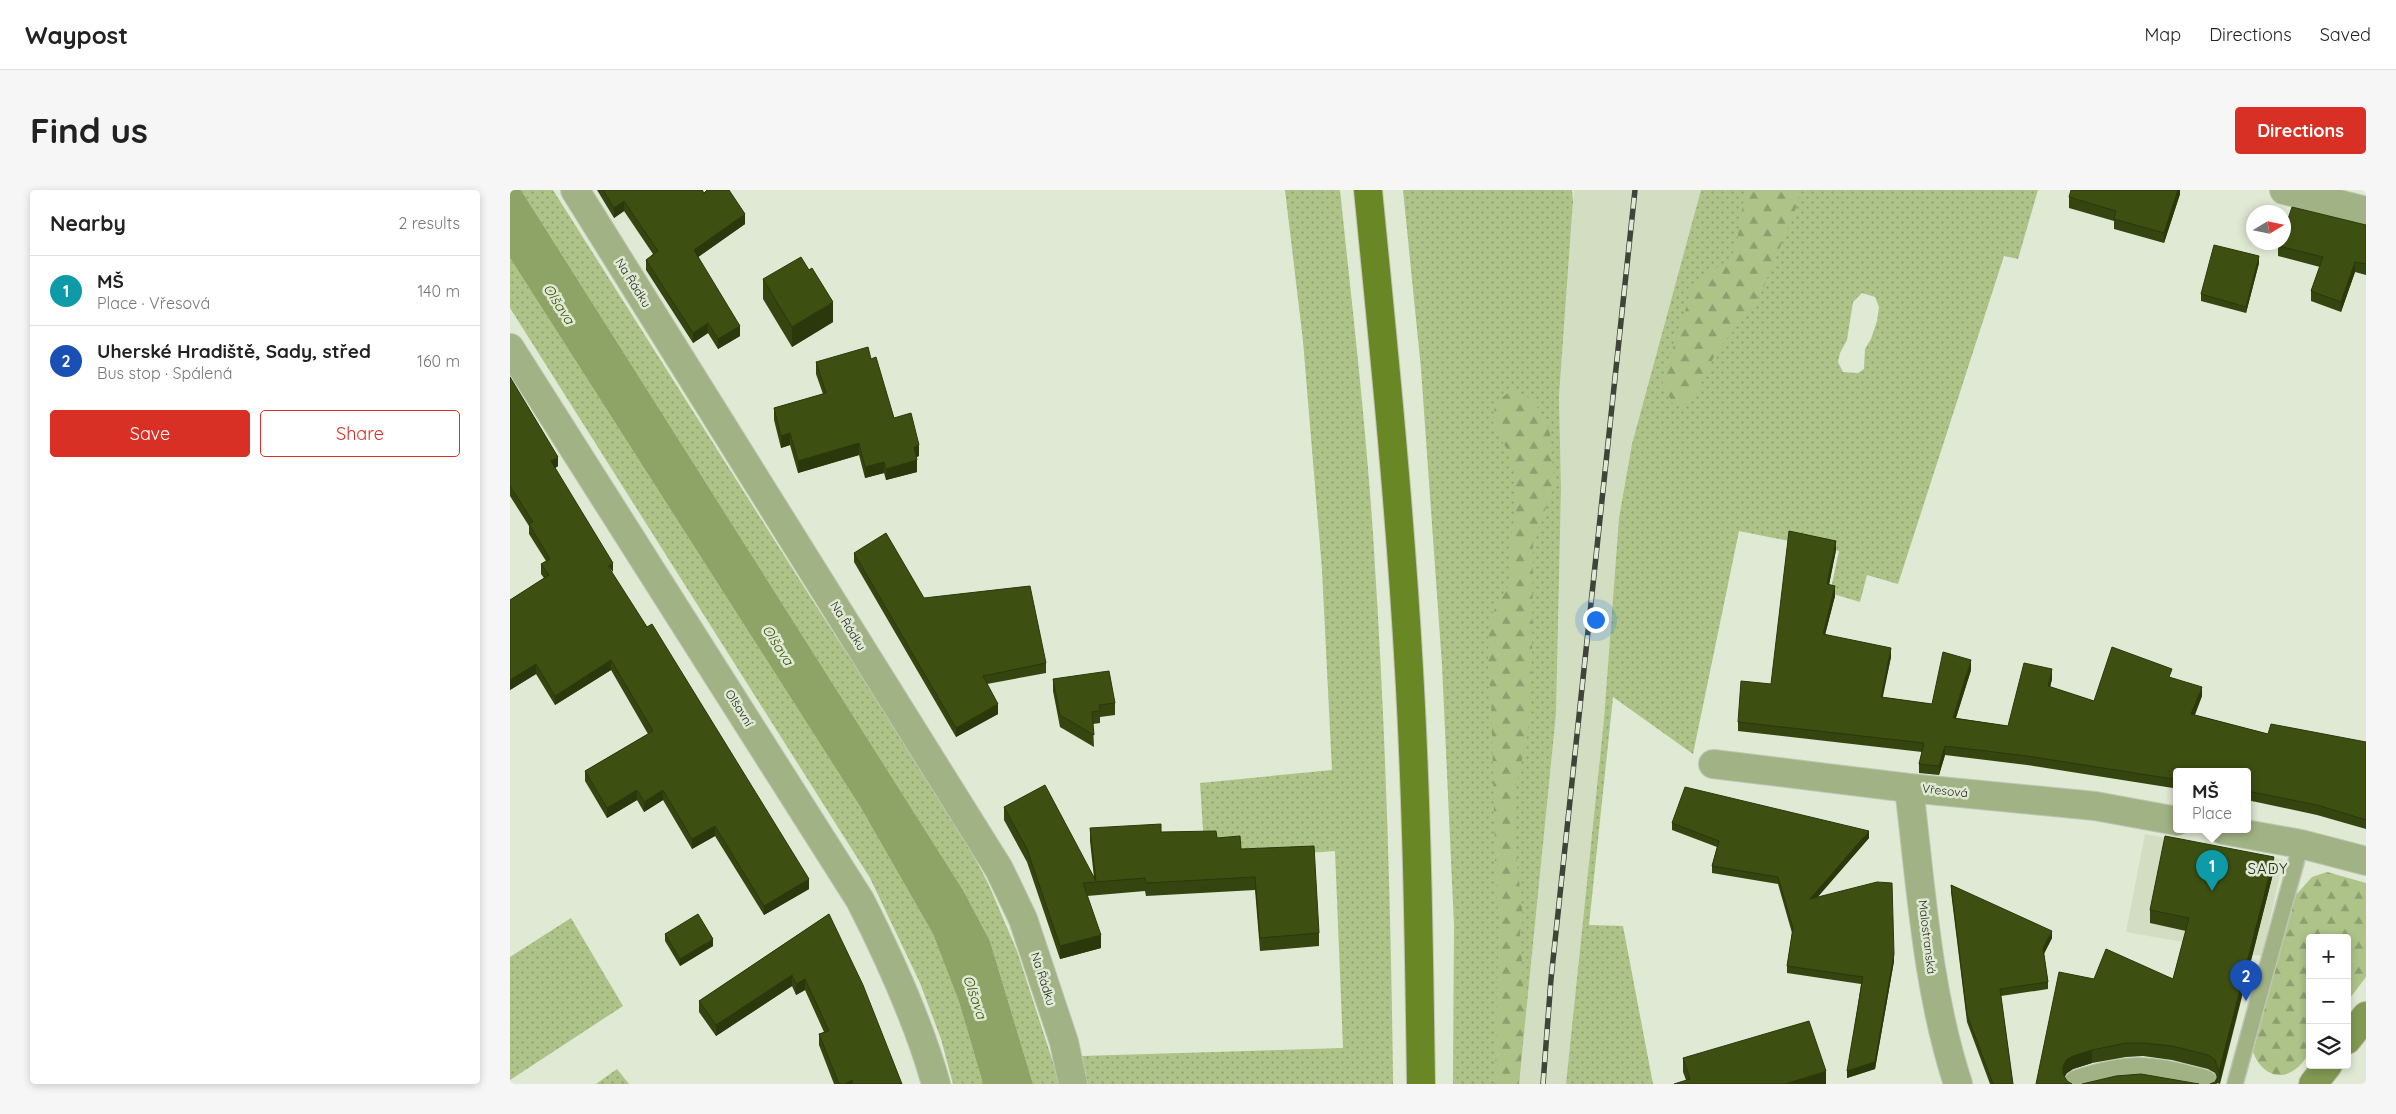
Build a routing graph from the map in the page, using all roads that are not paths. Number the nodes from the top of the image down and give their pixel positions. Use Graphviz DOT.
graph roads {
  1 [pos="575,190"];
  2 [pos="1368,190"];
  3 [pos="2284,190"];
  4 [pos="2366,211"];
  5 [pos="510,348"];
  6 [pos="1713,764"];
  7 [pos="1909,788"];
  8 [pos="2173,820"];
  9 [pos="2240,833"];
  10 [pos="2301,844"];
  11 [pos="2366,862"];
  12 [pos="2366,1016"];
  13 [pos="2351,1035"];
  14 [pos="2325,1069"];
  15 [pos="936,1084"];
  16 [pos="1074,1084"];
  17 [pos="1421,1084"];
  18 [pos="1958,1084"];
  19 [pos="2078,1084"];
  20 [pos="2204,1084"];
  21 [pos="2235,1084"];
  22 [pos="2313,1084"];
  1 -- 16 [label="street, Na Řádku"];
  2 -- 17 [label="main road"];
  3 -- 4 [label="street"];
  5 -- 15 [label="street, Olšavní"];
  6 -- 7 [label="street, Vřesová"];
  7 -- 8 [label="street, Vřesová"];
  7 -- 18 [label="street, Malostranská"];
  9 -- 10 [label="street"];
  10 -- 11 [label="street"];
  10 -- 21 [label="lane"];
  12 -- 13 [label="street"];
  14 -- 22 [label="street"];
  19 -- 20 [label="street"];
}
